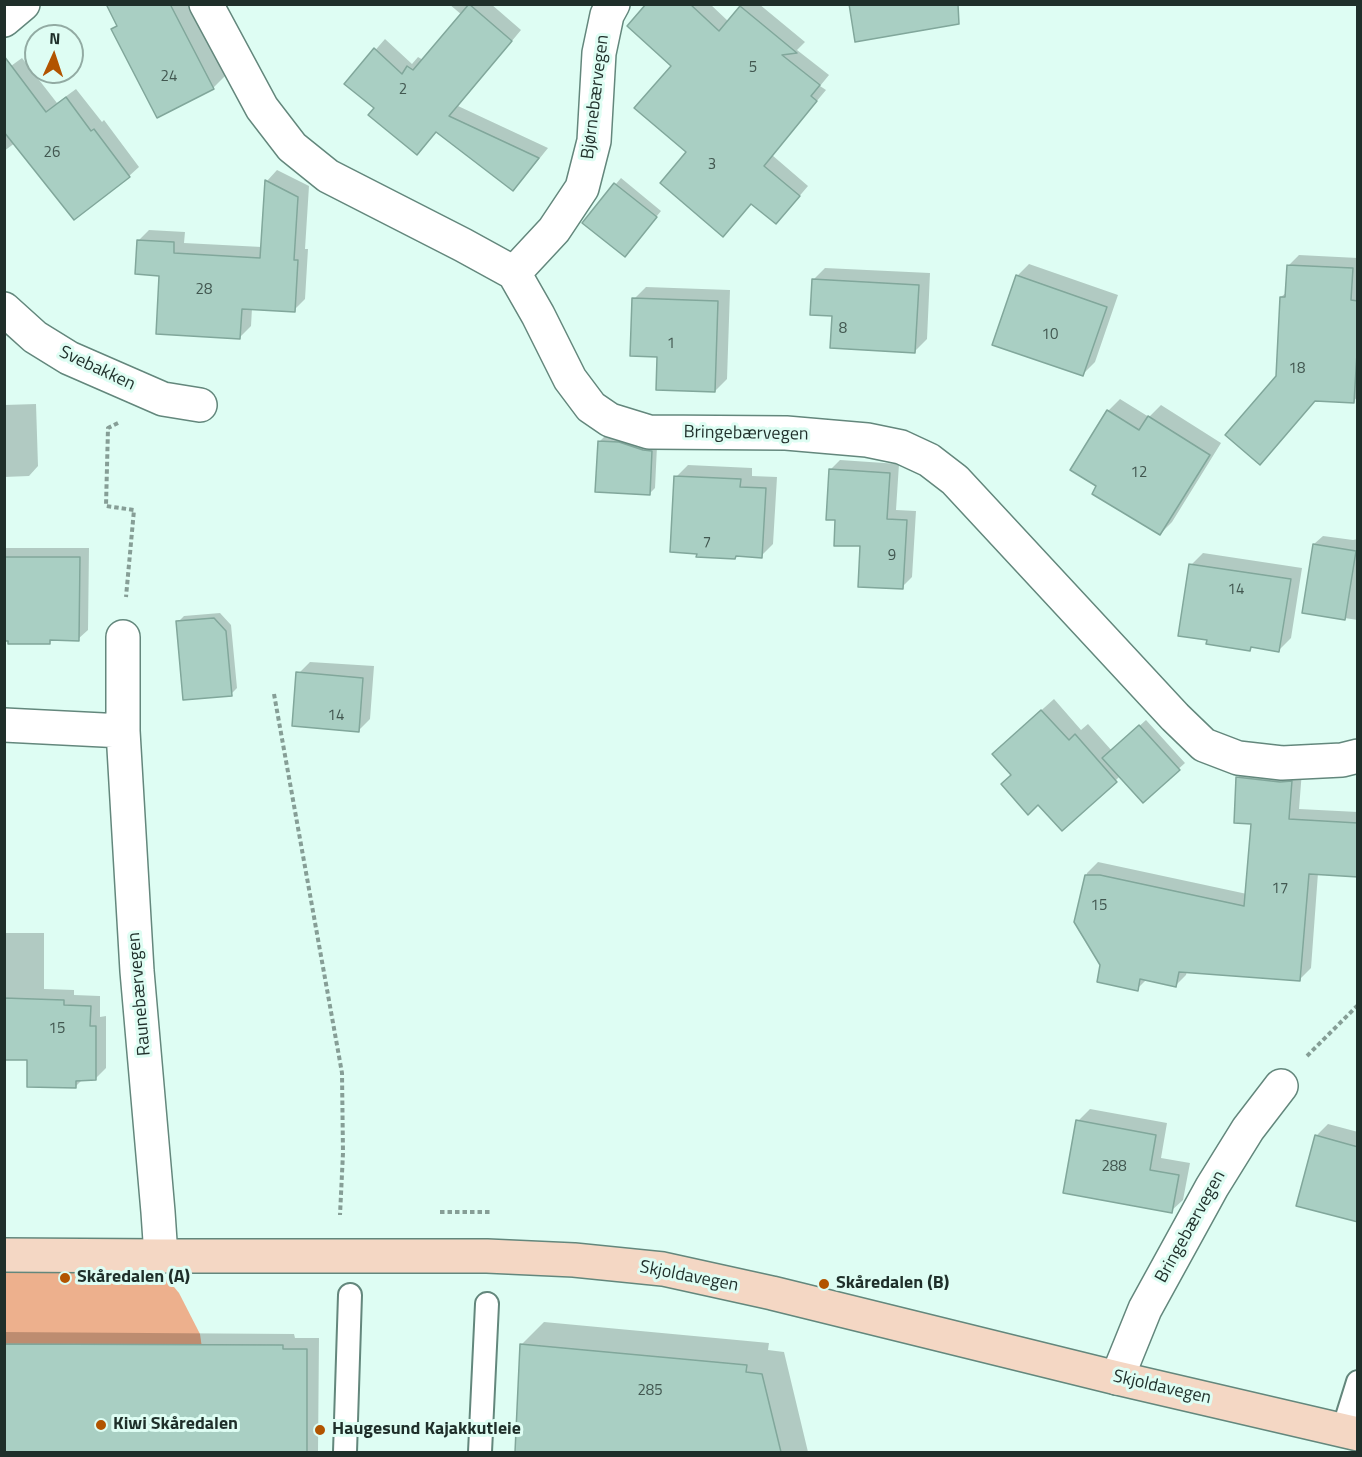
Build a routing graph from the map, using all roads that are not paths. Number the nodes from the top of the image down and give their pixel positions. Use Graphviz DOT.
graph roads {
  1 [pos="23,4"];
  2 [pos="206,4"];
  3 [pos="613,4"];
  4 [pos="4,20"];
  5 [pos="514,273"];
  6 [pos="4,309"];
  7 [pos="200,405"];
  8 [pos="123,637"];
  9 [pos="4,725"];
  10 [pos="123,730"];
  11 [pos="1358,756"];
  12 [pos="1281,1086"];
  13 [pos="4,1255"];
  14 [pos="161,1256"];
  15 [pos="350,1295"];
  16 [pos="487,1304"];
  17 [pos="1117,1378"];
  18 [pos="1358,1382"];
  19 [pos="1350,1432"];
  20 [pos="345,1452"];
  21 [pos="480,1452"];
  1 -- 4 [label="street"];
  2 -- 5 [label="street"];
  3 -- 5 [label="street, Bjørnebærvegen"];
  5 -- 11 [label="street, Bringebærvegen"];
  6 -- 7 [label="street, Svebakken"];
  8 -- 10 [label="street, Raunebærvegen"];
  9 -- 10 [label="street"];
  10 -- 14 [label="street, Raunebærvegen"];
  12 -- 17 [label="street, Bringebærvegen"];
  13 -- 14 [label="main road, Skjoldavegen"];
  14 -- 17 [label="main road, Skjoldavegen"];
  15 -- 20 [label="lane"];
  16 -- 21 [label="lane"];
  17 -- 19 [label="main road, Skjoldavegen"];
  18 -- 19 [label="lane"];
}
